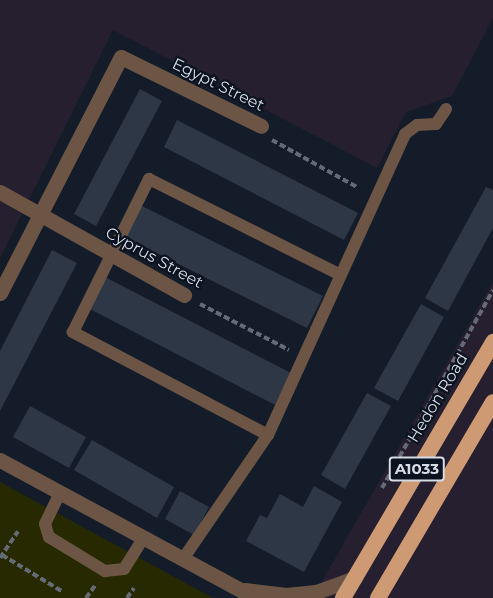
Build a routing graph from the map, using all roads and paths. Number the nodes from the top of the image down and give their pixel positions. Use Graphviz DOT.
graph roads {
  1 [pos="446,109"];
  2 [pos="261,126"];
  3 [pos="357,187"];
  4 [pos="0,192"];
  5 [pos="39,213"];
  6 [pos="110,253"];
  7 [pos="339,274"];
  8 [pos="493,290"];
  9 [pos="0,293"];
  10 [pos="184,295"];
  11 [pos="493,342"];
  12 [pos="293,352"];
  13 [pos="493,402"];
  14 [pos="268,435"];
  15 [pos="0,460"];
  16 [pos="60,493"];
  17 [pos="378,496"];
  18 [pos="18,531"];
  19 [pos="143,538"];
  20 [pos="1,556"];
  21 [pos="183,559"];
  22 [pos="355,579"];
  23 [pos="134,588"];
  24 [pos="238,589"];
  25 [pos="63,592"];
  26 [pos="127,598"];
  27 [pos="255,598"];
  28 [pos="344,598"];
  29 [pos="378,598"];
  1 -- 7 [label="lane"];
  2 -- 3 [label="path, Egypt Street"];
  2 -- 5 [label="street, Egypt Street"];
  4 -- 5 [label="street, Cyprus Street"];
  5 -- 6 [label="street, Cyprus Street"];
  5 -- 9 [label="street"];
  6 -- 7 [label="lane"];
  6 -- 10 [label="street, Cyprus Street"];
  6 -- 14 [label="lane"];
  7 -- 14 [label="lane"];
  8 -- 17 [label="path"];
  10 -- 12 [label="path, Cyprus Street"];
  11 -- 22 [label="highway, Hedon Road / A1033"];
  13 -- 29 [label="highway, A1033"];
  14 -- 21 [label="lane"];
  15 -- 16 [label="street"];
  16 -- 19 [label="street"];
  16 -- 19 [label="lane"];
  18 -- 20 [label="path"];
  19 -- 21 [label="street"];
  20 -- 25 [label="path"];
  21 -- 24 [label="street"];
  22 -- 24 [label="street"];
  22 -- 28 [label="highway, Hedon Road / A1033"];
  23 -- 26 [label="path"];
  24 -- 27 [label="street"];
}
